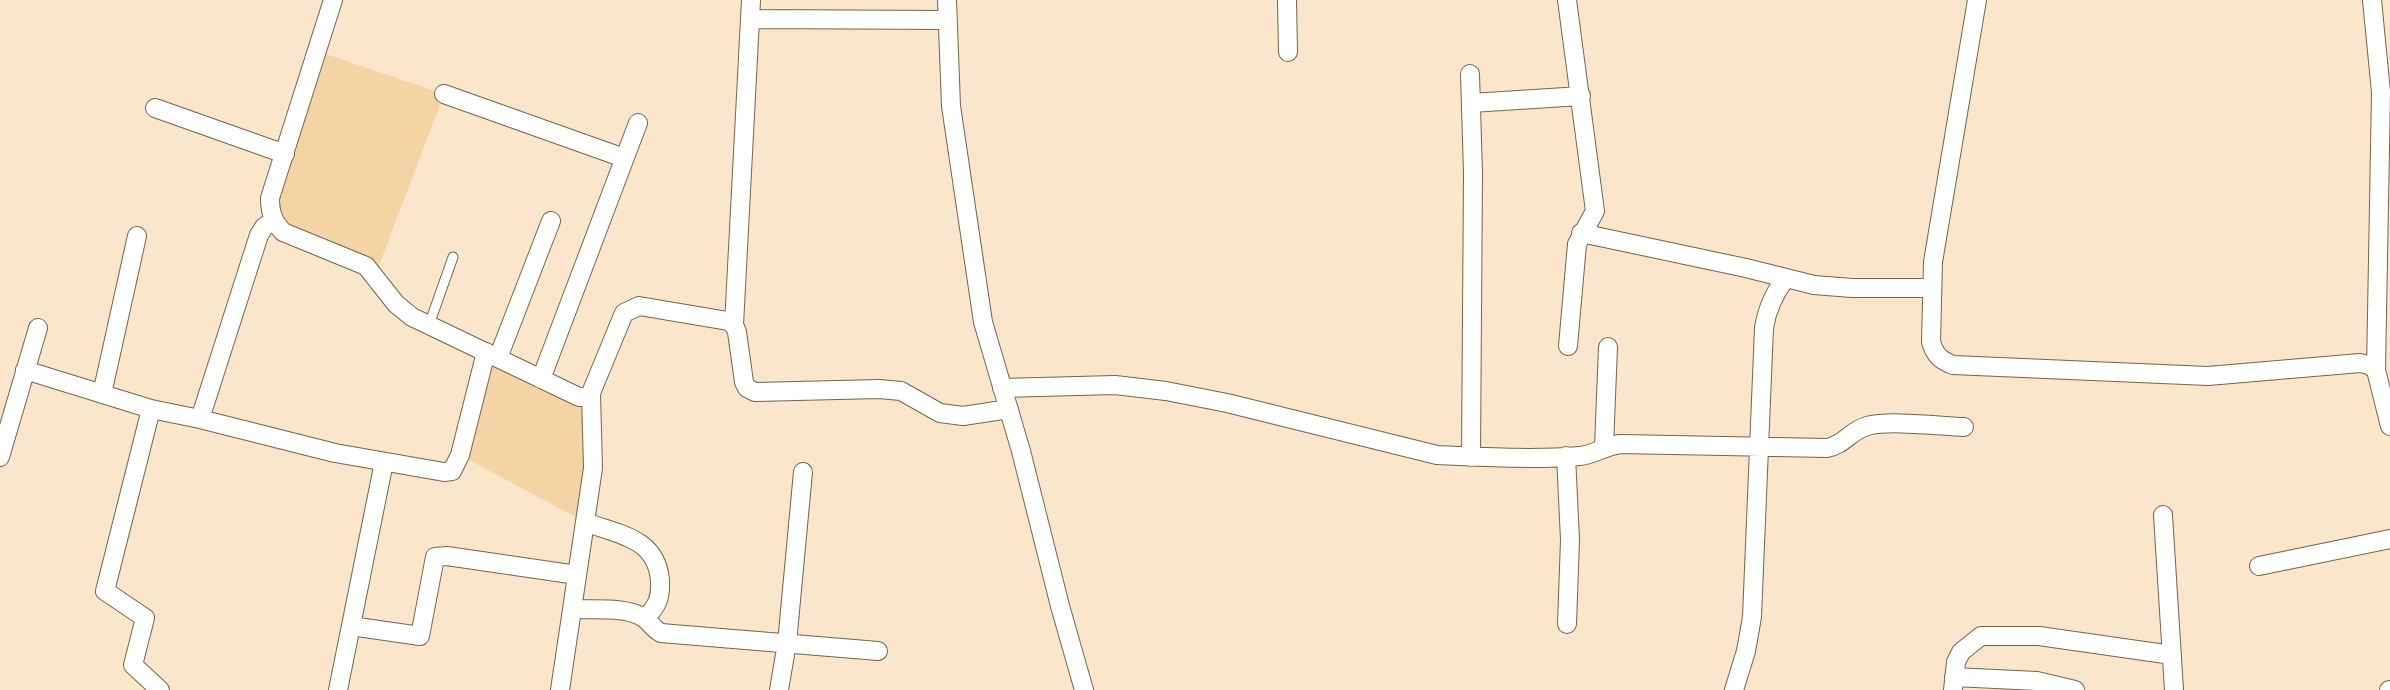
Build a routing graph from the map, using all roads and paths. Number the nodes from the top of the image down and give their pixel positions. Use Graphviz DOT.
graph roads {
  1 [pos="333,0"];
  2 [pos="751,0"];
  3 [pos="947,0"];
  4 [pos="1287,0"];
  5 [pos="1567,0"];
  6 [pos="1977,0"];
  7 [pos="2372,0"];
  8 [pos="750,20"];
  9 [pos="948,20"];
  10 [pos="1288,52"];
  11 [pos="1470,74"];
  12 [pos="444,94"];
  13 [pos="1581,96"];
  14 [pos="1471,103"];
  15 [pos="155,108"];
  16 [pos="638,124"];
  17 [pos="286,154"];
  18 [pos="624,158"];
  19 [pos="274,221"];
  20 [pos="551,221"];
  21 [pos="1581,233"];
  22 [pos="137,236"];
  23 [pos="453,257"];
  24 [pos="1786,279"];
  25 [pos="1931,288"];
  26 [pos="429,325"];
  27 [pos="734,325"];
  28 [pos="38,328"];
  29 [pos="1568,346"];
  30 [pos="1608,347"];
  31 [pos="492,355"];
  32 [pos="26,370"];
  33 [pos="2376,370"];
  34 [pos="541,379"];
  35 [pos="1002,388"];
  36 [pos="591,393"];
  37 [pos="102,394"];
  38 [pos="151,409"];
  39 [pos="1009,409"];
  40 [pos="200,419"];
  41 [pos="2390,426"];
  42 [pos="1964,427"];
  43 [pos="1760,446"];
  44 [pos="1604,447"];
  45 [pos="1566,456"];
  46 [pos="0,457"];
  47 [pos="1471,457"];
  48 [pos="384,462"];
  49 [pos="803,472"];
  50 [pos="2164,515"];
  51 [pos="585,522"];
  52 [pos="2390,540"];
  53 [pos="2259,566"];
  54 [pos="577,576"];
  55 [pos="572,609"];
  56 [pos="645,618"];
  57 [pos="1567,624"];
  58 [pos="351,626"];
  59 [pos="787,644"];
  60 [pos="878,651"];
  61 [pos="2172,655"];
  62 [pos="1953,684"];
  63 [pos="160,690"];
  64 [pos="338,690"];
  65 [pos="560,690"];
  66 [pos="779,690"];
  67 [pos="1084,690"];
  68 [pos="1734,690"];
  69 [pos="2074,690"];
  70 [pos="2174,690"];
  1 -- 17 [label="street"];
  2 -- 8 [label="street"];
  3 -- 9 [label="street"];
  4 -- 10 [label="street"];
  5 -- 13 [label="street"];
  6 -- 25 [label="street"];
  7 -- 33 [label="street"];
  8 -- 9 [label="street"];
  8 -- 27 [label="street"];
  9 -- 35 [label="street"];
  11 -- 14 [label="street"];
  12 -- 18 [label="street"];
  13 -- 14 [label="street"];
  13 -- 21 [label="street"];
  14 -- 47 [label="street"];
  15 -- 17 [label="street"];
  16 -- 18 [label="street"];
  17 -- 19 [label="street"];
  18 -- 34 [label="street"];
  19 -- 26 [label="street"];
  19 -- 40 [label="street"];
  20 -- 31 [label="street"];
  21 -- 24 [label="street"];
  21 -- 29 [label="street"];
  22 -- 37 [label="street"];
  23 -- 26 [label="lane"];
  24 -- 25 [label="street"];
  24 -- 43 [label="street"];
  25 -- 33 [label="street"];
  26 -- 31 [label="street"];
  27 -- 36 [label="street"];
  27 -- 39 [label="street"];
  28 -- 32 [label="street"];
  30 -- 44 [label="street"];
  31 -- 34 [label="street"];
  31 -- 48 [label="street"];
  32 -- 37 [label="street"];
  32 -- 46 [label="street"];
  33 -- 41 [label="street"];
  34 -- 36 [label="street"];
  35 -- 39 [label="street"];
  35 -- 47 [label="street"];
  36 -- 51 [label="street"];
  37 -- 38 [label="street"];
  38 -- 40 [label="street"];
  38 -- 63 [label="street"];
  39 -- 67 [label="street"];
  40 -- 48 [label="street"];
  42 -- 43 [label="street"];
  43 -- 44 [label="street"];
  43 -- 68 [label="street"];
  44 -- 45 [label="street"];
  45 -- 47 [label="street"];
  45 -- 57 [label="street"];
  48 -- 58 [label="street"];
  49 -- 59 [label="street"];
  50 -- 61 [label="street"];
  51 -- 54 [label="street"];
  51 -- 56 [label="street"];
  52 -- 53 [label="street"];
  54 -- 55 [label="street"];
  54 -- 58 [label="street"];
  55 -- 56 [label="street"];
  55 -- 65 [label="street"];
  56 -- 59 [label="street"];
  58 -- 64 [label="street"];
  59 -- 60 [label="street"];
  59 -- 66 [label="street"];
  61 -- 62 [label="street"];
  61 -- 70 [label="street"];
  62 -- 69 [label="street"];
}
